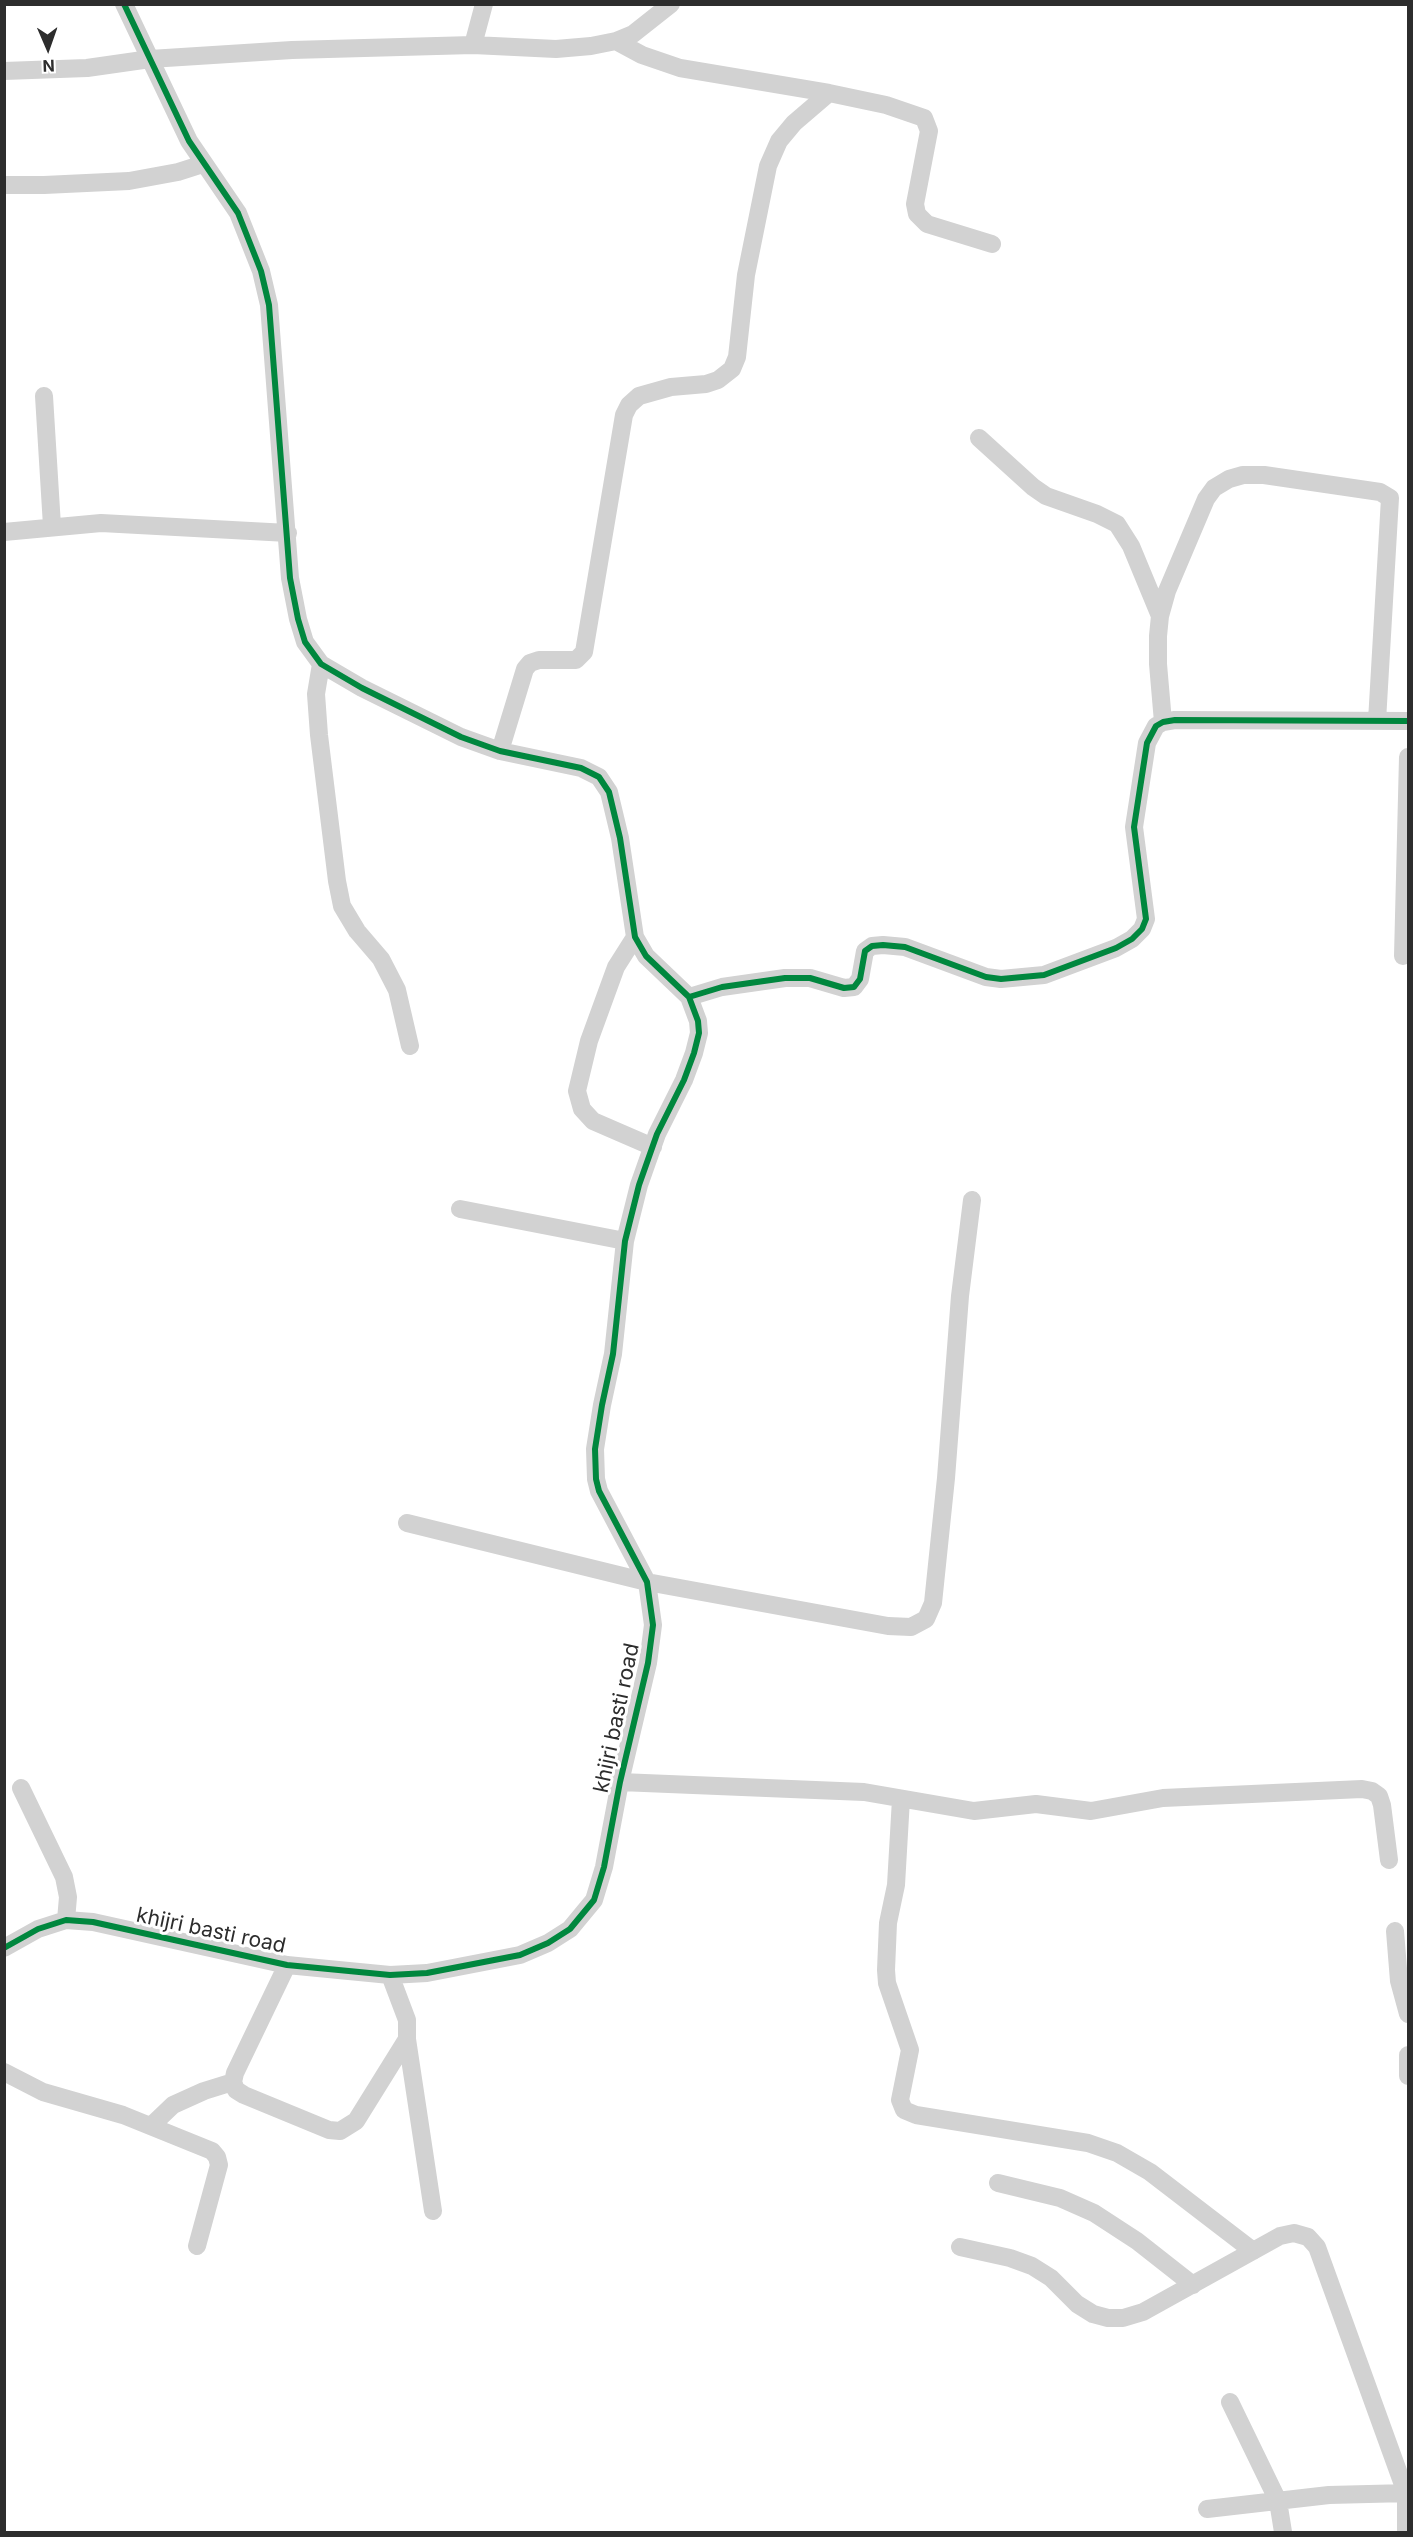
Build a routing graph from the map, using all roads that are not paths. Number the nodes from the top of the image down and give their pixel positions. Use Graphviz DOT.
graph roads {
  1 [pos="124,4"];
  2 [pos="484,4"];
  3 [pos="671,4"];
  4 [pos="616,41"];
  5 [pos="473,45"];
  6 [pos="150,59"];
  7 [pos="4,71"];
  8 [pos="829,93"];
  9 [pos="203,164"];
  10 [pos="4,185"];
  11 [pos="992,244"];
  12 [pos="44,396"];
  13 [pos="979,438"];
  14 [pos="52,526"];
  15 [pos="4,532"];
  16 [pos="288,533"];
  17 [pos="1160,616"];
  18 [pos="321,664"];
  19 [pos="1377,721"];
  20 [pos="1408,721"];
  21 [pos="1163,722"];
  22 [pos="500,752"];
  23 [pos="1408,757"];
  24 [pos="635,936"];
  25 [pos="1403,956"];
  26 [pos="689,997"];
  27 [pos="410,1047"];
  28 [pos="652,1147"];
  29 [pos="972,1200"];
  30 [pos="460,1209"];
  31 [pos="625,1241"];
  32 [pos="407,1523"];
  33 [pos="647,1582"];
  34 [pos="620,1782"];
  35 [pos="21,1788"];
  36 [pos="901,1799"];
  37 [pos="1389,1860"];
  38 [pos="66,1920"];
  39 [pos="1395,1930"];
  40 [pos="4,1948"];
  41 [pos="288,1965"];
  42 [pos="390,1976"];
  43 [pos="1408,2014"];
  44 [pos="407,2039"];
  45 [pos="1408,2055"];
  46 [pos="4,2072"];
  47 [pos="1408,2076"];
  48 [pos="233,2082"];
  49 [pos="151,2126"];
  50 [pos="998,2183"];
  51 [pos="434,2211"];
  52 [pos="197,2246"];
  53 [pos="960,2247"];
  54 [pos="1253,2251"];
  55 [pos="1193,2285"];
  56 [pos="1230,2402"];
  57 [pos="1407,2493"];
  58 [pos="1278,2501"];
  59 [pos="1207,2509"];
  60 [pos="1283,2532"];
  61 [pos="1406,2532"];
  1 -- 6 [label="street"];
  2 -- 5 [label="street"];
  3 -- 4 [label="street"];
  4 -- 5 [label="street"];
  4 -- 8 [label="street"];
  5 -- 6 [label="street"];
  6 -- 7 [label="street"];
  6 -- 9 [label="street"];
  8 -- 11 [label="street"];
  8 -- 22 [label="street"];
  9 -- 10 [label="street"];
  9 -- 16 [label="street"];
  12 -- 14 [label="street"];
  13 -- 17 [label="street"];
  14 -- 15 [label="street"];
  14 -- 16 [label="street"];
  16 -- 18 [label="street"];
  17 -- 19 [label="street"];
  17 -- 21 [label="street"];
  18 -- 22 [label="street"];
  18 -- 27 [label="street"];
  19 -- 20 [label="street"];
  19 -- 21 [label="street"];
  21 -- 26 [label="street"];
  22 -- 24 [label="street, khijri basti road"];
  23 -- 25 [label="street"];
  24 -- 26 [label="street, khijri basti road"];
  24 -- 28 [label="street"];
  26 -- 28 [label="street, khijri basti road"];
  28 -- 31 [label="street, khijri basti road"];
  29 -- 33 [label="street"];
  30 -- 31 [label="street"];
  31 -- 33 [label="street, khijri basti road"];
  32 -- 33 [label="street"];
  33 -- 34 [label="street, khijri basti road"];
  34 -- 36 [label="street"];
  34 -- 42 [label="street, khijri basti road"];
  35 -- 38 [label="street"];
  36 -- 37 [label="street"];
  36 -- 54 [label="street"];
  38 -- 40 [label="street, khijri basti road"];
  38 -- 41 [label="street, khijri basti road"];
  39 -- 43 [label="street"];
  41 -- 42 [label="street, khijri basti road"];
  41 -- 48 [label="street"];
  42 -- 44 [label="street"];
  44 -- 48 [label="street"];
  44 -- 51 [label="street"];
  45 -- 47 [label="street"];
  46 -- 49 [label="street"];
  48 -- 49 [label="street"];
  49 -- 52 [label="street"];
  50 -- 55 [label="street"];
  53 -- 55 [label="street"];
  54 -- 55 [label="street"];
  54 -- 57 [label="street"];
  56 -- 58 [label="street"];
  57 -- 58 [label="street"];
  57 -- 61 [label="street"];
  58 -- 59 [label="street"];
  58 -- 60 [label="street"];
}
